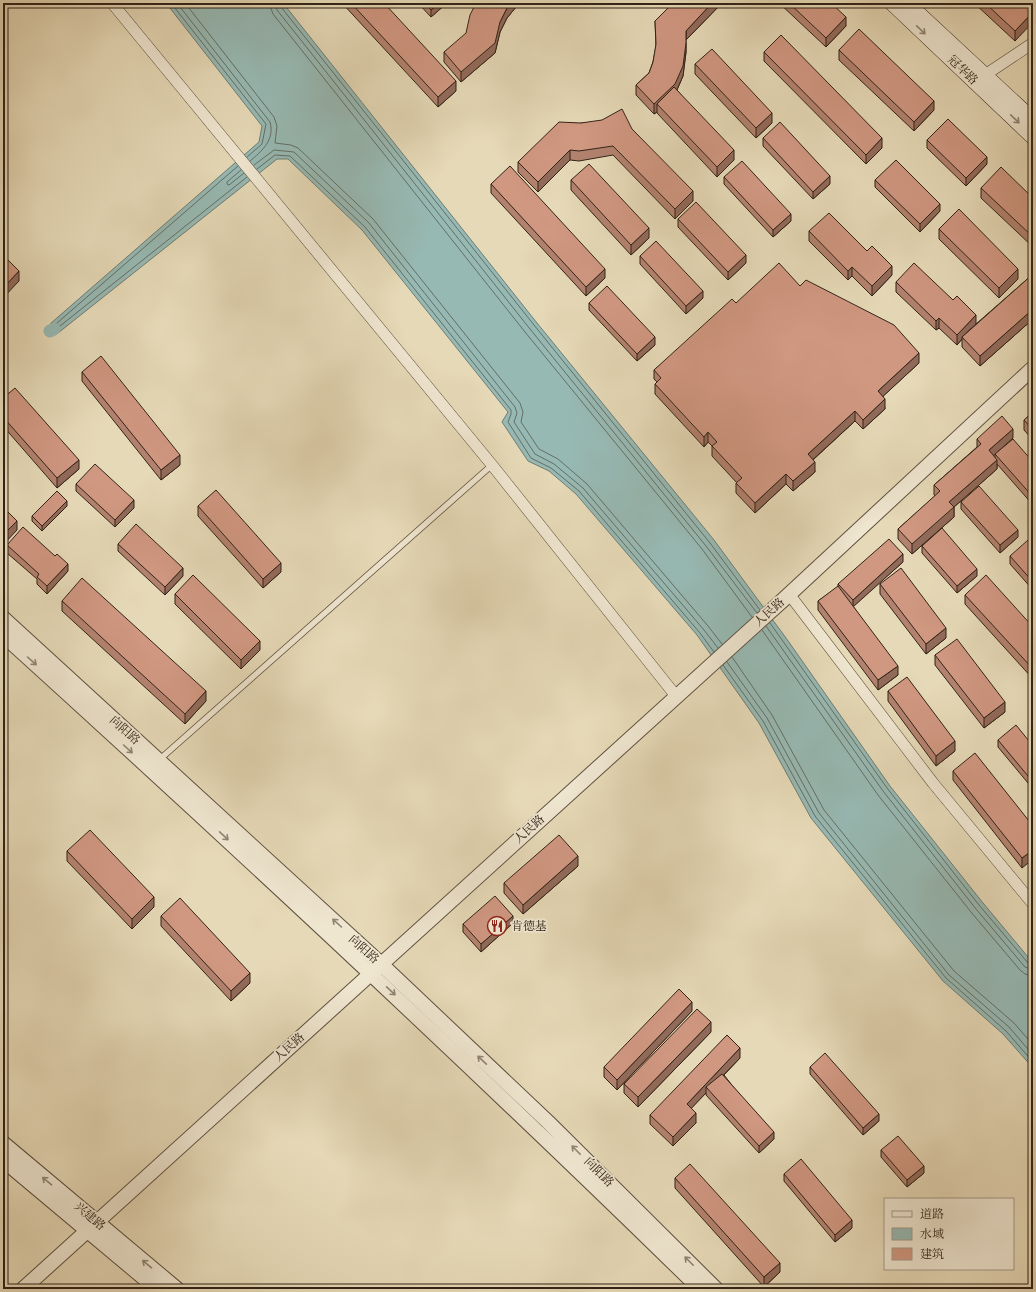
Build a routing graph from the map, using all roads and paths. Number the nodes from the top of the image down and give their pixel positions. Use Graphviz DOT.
graph roads {
  1 [pos="112,3"];
  2 [pos="892,3"];
  3 [pos="907,3"];
  4 [pos="1033,43"];
  5 [pos="985,75"];
  6 [pos="1033,120"];
  7 [pos="1033,137"];
  8 [pos="1033,368"];
  9 [pos="492,465"];
  10 [pos="789,594"];
  11 [pos="3,618"];
  12 [pos="3,635"];
  13 [pos="676,696"];
  14 [pos="158,760"];
  15 [pos="1033,904"];
  16 [pos="376,968"];
  17 [pos="3,1143"];
  18 [pos="3,1160"];
  19 [pos="92,1226"];
  20 [pos="23,1289"];
  21 [pos="157,1289"];
  22 [pos="177,1289"];
  23 [pos="700,1289"];
  24 [pos="716,1289"];
  1 -- 9 [label="street"];
  2 -- 7 [label="main road, 冠华路, one-way"];
  3 -- 5 [label="main road, 冠华路"];
  4 -- 5 [label="street"];
  5 -- 6 [label="main road, 冠华路"];
  8 -- 10 [label="street, 人民路"];
  9 -- 13 [label="street"];
  9 -- 14 [label="lane"];
  10 -- 13 [label="street, 人民路"];
  10 -- 15 [label="street"];
  11 -- 14 [label="street, 向阳路"];
  12 -- 16 [label="street, 向阳路, one-way"];
  13 -- 16 [label="street, 人民路"];
  16 -- 14 [label="street, 向阳路, one-way"];
  16 -- 19 [label="street, 人民路"];
  16 -- 23 [label="street, 向阳路, one-way"];
  24 -- 16 [label="street, 向阳路, one-way"];
  19 -- 17 [label="street, 兴建路, one-way"];
  18 -- 19 [label="street, 兴建路"];
  19 -- 20 [label="street, 人民路"];
  19 -- 21 [label="street, 兴建路"];
  22 -- 19 [label="street, 兴建路, one-way"];
}
